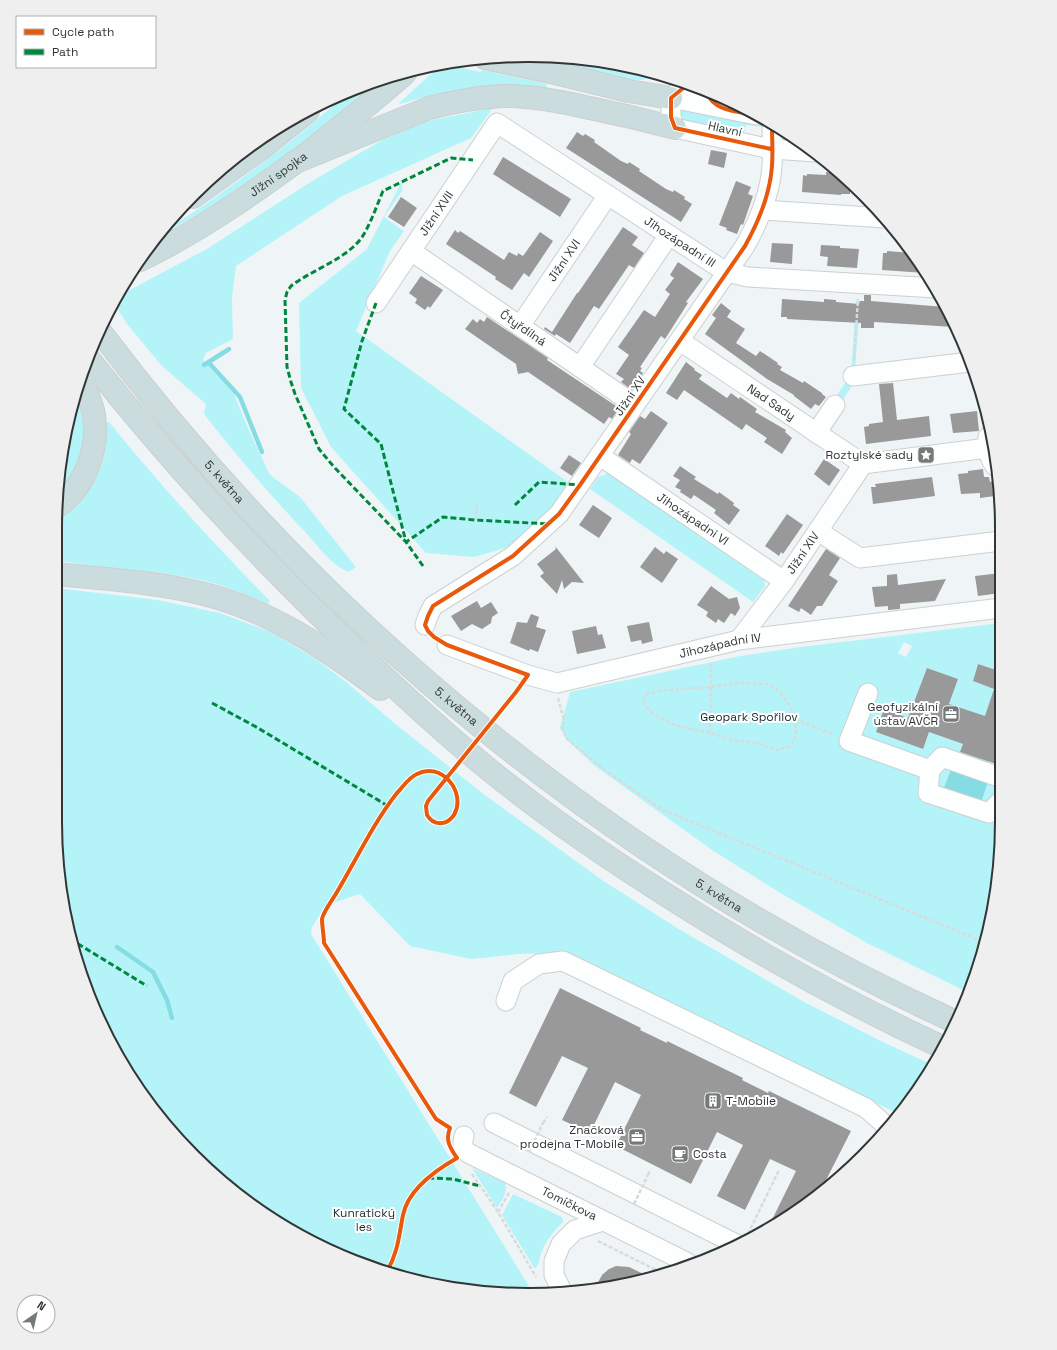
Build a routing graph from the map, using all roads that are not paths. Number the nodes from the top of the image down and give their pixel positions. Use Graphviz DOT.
graph roads {
  1 [pos="506,63"];
  2 [pos="396,82"];
  3 [pos="679,91"];
  4 [pos="710,100"];
  5 [pos="721,108"];
  6 [pos="738,111"];
  7 [pos="634,117"];
  8 [pos="498,123"];
  9 [pos="674,128"];
  10 [pos="772,130"];
  11 [pos="276,136"];
  12 [pos="771,150"];
  13 [pos="803,151"];
  14 [pos="293,163"];
  15 [pos="229,172"];
  16 [pos="608,195"];
  17 [pos="762,210"];
  18 [pos="876,217"];
  19 [pos="669,235"];
  20 [pos="411,251"];
  21 [pos="152,254"];
  22 [pos="726,272"];
  23 [pos="928,288"];
  24 [pos="376,303"];
  25 [pos="520,326"];
  26 [pos="104,337"];
  27 [pos="680,341"];
  28 [pos="964,363"];
  29 [pos="93,364"];
  30 [pos="580,367"];
  31 [pos="853,376"];
  32 [pos="84,388"];
  33 [pos="835,405"];
  34 [pos="635,406"];
  35 [pos="816,432"];
  36 [pos="987,442"];
  37 [pos="600,456"];
  38 [pos="863,464"];
  39 [pos="63,501"];
  40 [pos="818,531"];
  41 [pos="995,542"];
  42 [pos="62,575"];
  43 [pos="784,581"];
  44 [pos="995,609"];
  45 [pos="426,625"];
  46 [pos="739,640"];
  47 [pos="446,645"];
  48 [pos="868,693"];
  49 [pos="487,768"];
  50 [pos="930,770"];
  51 [pos="995,776"];
  52 [pos="995,807"];
  53 [pos="506,1001"];
  54 [pos="951,1019"];
  55 [pos="938,1045"];
  56 [pos="494,1123"];
  57 [pos="881,1126"];
  58 [pos="464,1136"];
  59 [pos="603,1221"];
  60 [pos="731,1242"];
  61 [pos="684,1261"];
  62 [pos="560,1287"];
  1 -- 3 [label="highway"];
  2 -- 14 [label="highway, Jižní spojka"];
  3 -- 5 [label="street, Hlavní"];
  3 -- 7 [label="highway"];
  3 -- 9 [label="street"];
  4 -- 5 [label="street"];
  5 -- 6 [label="street, Hlavní"];
  7 -- 9 [label="highway"];
  7 -- 14 [label="highway"];
  8 -- 16 [label="street, Jihozápadní III"];
  8 -- 20 [label="street, Jižní XVII"];
  9 -- 12 [label="street, Hlavní"];
  10 -- 12 [label="street, Jižní XV"];
  11 -- 15 [label="highway"];
  12 -- 13 [label="street, Hlavní"];
  12 -- 17 [label="street, Jižní XV"];
  14 -- 21 [label="highway, Jižní spojka"];
  16 -- 19 [label="street, Jihozápadní III"];
  16 -- 25 [label="street, Jižní XVI"];
  17 -- 18 [label="street"];
  17 -- 22 [label="street, Jižní XV"];
  19 -- 22 [label="street, Jihozápadní III"];
  19 -- 30 [label="street"];
  20 -- 24 [label="street, Jižní XVII"];
  20 -- 25 [label="street, Čtyřdílná"];
  22 -- 23 [label="street, Jihozápadní III"];
  22 -- 27 [label="street, Jižní XV"];
  25 -- 30 [label="street, Čtyřdílná"];
  26 -- 54 [label="highway, 5. května"];
  27 -- 34 [label="street, Jižní XV"];
  27 -- 35 [label="street, Nad Sady"];
  28 -- 31 [label="street"];
  29 -- 49 [label="highway, 5. května"];
  30 -- 34 [label="street, Čtyřdílná"];
  32 -- 39 [label="highway"];
  33 -- 35 [label="street"];
  34 -- 37 [label="street, Jižní XV"];
  35 -- 38 [label="street, Nad Sady"];
  36 -- 38 [label="street"];
  37 -- 43 [label="street, Jihozápadni VI"];
  37 -- 45 [label="street, Jižní XV"];
  38 -- 40 [label="street, Jižní XIV"];
  40 -- 41 [label="street"];
  40 -- 43 [label="street, Jižní XIV"];
  42 -- 49 [label="highway"];
  43 -- 46 [label="street, Jižní XIV"];
  44 -- 46 [label="street, Jihozápadní IV"];
  46 -- 47 [label="street, Jihozápadní IV"];
  48 -- 50 [label="street"];
  49 -- 55 [label="highway, 5. května"];
  50 -- 51 [label="street"];
  50 -- 52 [label="street"];
  53 -- 57 [label="street"];
  56 -- 60 [label="street"];
  58 -- 59 [label="street, Tomíčkova"];
  59 -- 61 [label="street, Tomíčkova"];
  59 -- 62 [label="street"];
}
